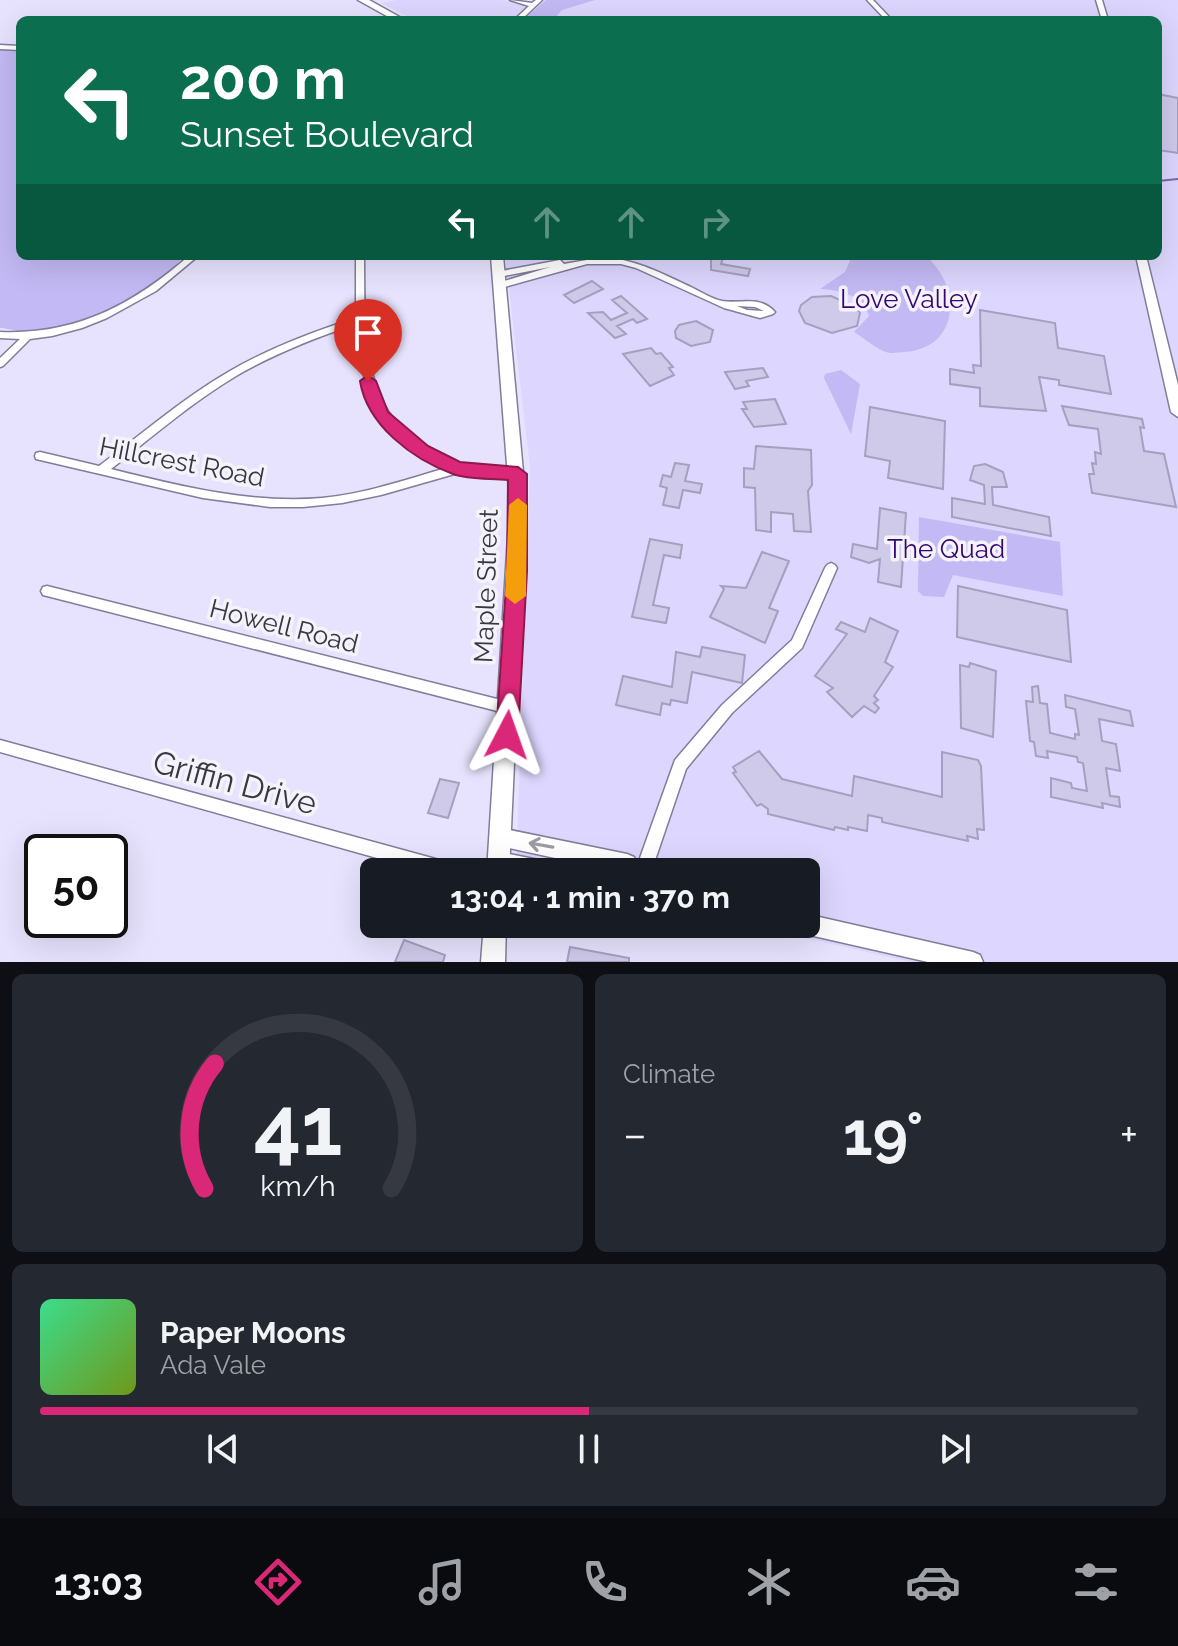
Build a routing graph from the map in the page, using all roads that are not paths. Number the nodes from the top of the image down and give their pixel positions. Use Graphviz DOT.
graph roads {
  1 [pos="362,0"];
  2 [pos="513,0"];
  3 [pos="870,0"];
  4 [pos="536,2"];
  5 [pos="393,16"];
  6 [pos="521,16"];
  7 [pos="885,16"];
  8 [pos="189,260"];
  9 [pos="360,260"];
  10 [pos="498,260"];
  11 [pos="596,260"];
  12 [pos="629,260"];
  13 [pos="1142,260"];
  14 [pos="500,280"];
  15 [pos="724,303"];
  16 [pos="360,320"];
  17 [pos="0,335"];
  18 [pos="26,338"];
  19 [pos="0,364"];
  20 [pos="1178,412"];
  21 [pos="40,456"];
  22 [pos="103,469"];
  23 [pos="457,469"];
  24 [pos="518,474"];
  25 [pos="831,568"];
  26 [pos="47,591"];
  27 [pos="509,708"];
  28 [pos="0,746"];
  29 [pos="500,837"];
  30 [pos="404,858"];
  31 [pos="499,858"];
  32 [pos="608,858"];
  33 [pos="648,858"];
  34 [pos="820,927"];
  35 [pos="494,938"];
  36 [pos="493,962"];
  37 [pos="973,962"];
  1 -- 5 [label="main road"];
  2 -- 4 [label="street"];
  3 -- 7 [label="street"];
  4 -- 6 [label="street"];
  8 -- 18 [label="street"];
  9 -- 16 [label="street"];
  10 -- 14 [label="main road, Maple Street"];
  11 -- 14 [label="street"];
  12 -- 15 [label="street"];
  13 -- 20 [label="street"];
  14 -- 24 [label="main road, Maple Street"];
  16 -- 22 [label="street"];
  16 -- 23 [label="street"];
  17 -- 18 [label="street"];
  18 -- 19 [label="street"];
  21 -- 22 [label="street, Hillcrest Road"];
  22 -- 23 [label="street, Hillcrest Road"];
  23 -- 24 [label="street"];
  24 -- 27 [label="main road, Maple Street"];
  25 -- 33 [label="street"];
  26 -- 27 [label="street, Howell Road"];
  27 -- 29 [label="main road, Maple Street"];
  28 -- 30 [label="street, Griffin Drive"];
  29 -- 31 [label="main road, Maple Street"];
  32 -- 29 [label="street, one-way"];
  34 -- 37 [label="street"];
  35 -- 36 [label="main road"];
}
